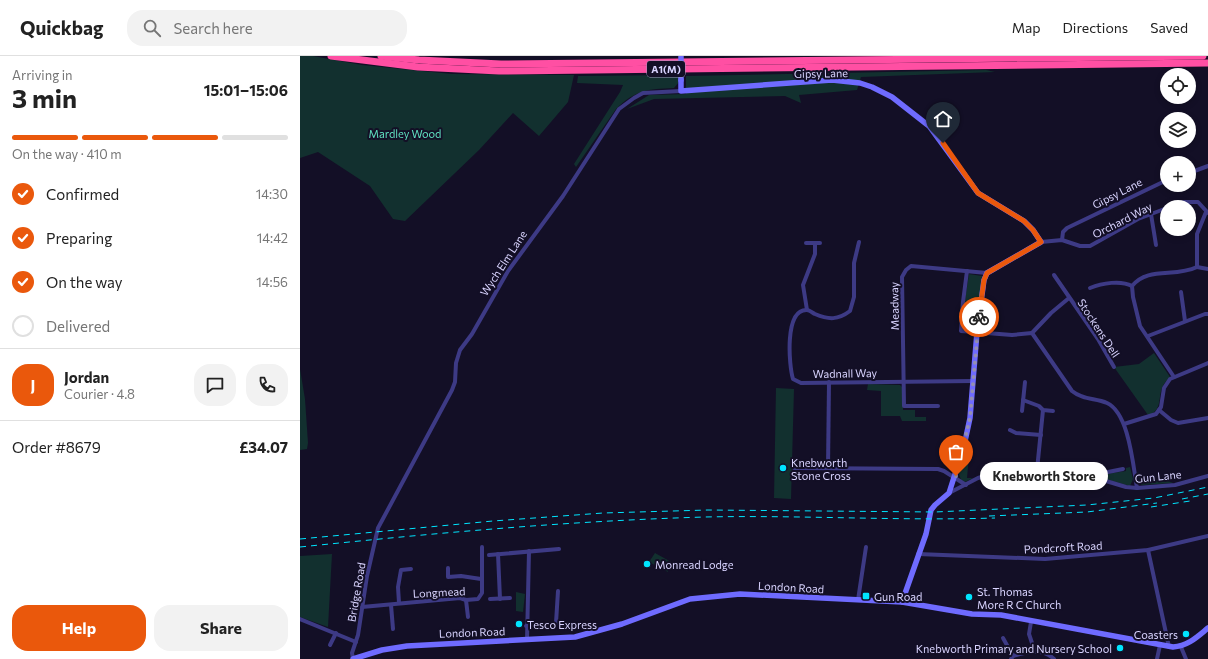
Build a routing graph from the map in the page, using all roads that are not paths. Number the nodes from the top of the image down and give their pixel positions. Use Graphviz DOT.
graph roads {
  1 [pos="330,56"];
  2 [pos="381,56"];
  3 [pos="681,56"];
  4 [pos="1203,56"];
  5 [pos="1208,63"];
  6 [pos="682,91"];
  7 [pos="1208,166"];
  8 [pos="1196,170"];
  9 [pos="1160,183"];
  10 [pos="1196,202"];
  11 [pos="1160,211"];
  12 [pos="1207,213"];
  13 [pos="1151,214"];
  14 [pos="1062,240"];
  15 [pos="859,242"];
  16 [pos="1041,242"];
  17 [pos="806,243"];
  18 [pos="1156,245"];
  19 [pos="1197,267"];
  20 [pos="1208,269"];
  21 [pos="967,270"];
  22 [pos="987,273"];
  23 [pos="1054,275"];
  24 [pos="1132,286"];
  25 [pos="1090,288"];
  26 [pos="1181,292"];
  27 [pos="1069,298"];
  28 [pos="807,310"];
  29 [pos="1208,314"];
  30 [pos="1185,321"];
  31 [pos="977,332"];
  32 [pos="1032,333"];
  33 [pos="1148,336"];
  34 [pos="1208,362"];
  35 [pos="1114,367"];
  36 [pos="1174,377"];
  37 [pos="973,381"];
  38 [pos="829,382"];
  39 [pos="904,382"];
  40 [pos="1025,382"];
  41 [pos="1023,400"];
  42 [pos="938,406"];
  43 [pos="1043,410"];
  44 [pos="1159,410"];
  45 [pos="1022,411"];
  46 [pos="1053,411"];
  47 [pos="1208,418"];
  48 [pos="1124,424"];
  49 [pos="1010,430"];
  50 [pos="1040,435"];
  51 [pos="794,468"];
  52 [pos="828,468"];
  53 [pos="1123,469"];
  54 [pos="1208,476"];
  55 [pos="956,478"];
  56 [pos="1096,478"];
  57 [pos="1036,480"];
  58 [pos="966,485"];
  59 [pos="1137,488"];
  60 [pos="950,493"];
  61 [pos="378,528"];
  62 [pos="1208,536"];
  63 [pos="482,547"];
  64 [pos="866,547"];
  65 [pos="559,550"];
  66 [pos="1148,550"];
  67 [pos="528,551"];
  68 [pos="498,554"];
  69 [pos="918,554"];
  70 [pos="489,555"];
  71 [pos="448,568"];
  72 [pos="411,569"];
  73 [pos="481,579"];
  74 [pos="558,591"];
  75 [pos="510,598"];
  76 [pos="490,599"];
  77 [pos="500,599"];
  78 [pos="466,600"];
  79 [pos="858,600"];
  80 [pos="902,602"];
  81 [pos="391,604"];
  82 [pos="399,604"];
  83 [pos="362,607"];
  84 [pos="468,617"];
  85 [pos="300,619"];
  86 [pos="1031,622"];
  87 [pos="526,626"];
  88 [pos="1208,628"];
  89 [pos="393,629"];
  90 [pos="336,633"];
  91 [pos="1003,638"];
  92 [pos="527,640"];
  93 [pos="356,642"];
  94 [pos="330,645"];
  95 [pos="1160,645"];
  96 [pos="1181,646"];
  97 [pos="1169,647"];
  98 [pos="1035,652"];
  99 [pos="1012,658"];
  100 [pos="353,659"];
  101 [pos="1054,659"];
  102 [pos="1157,659"];
  103 [pos="1186,659"];
  1 -- 5 [label="highway, A1(M)"];
  2 -- 4 [label="highway, A1(M)"];
  3 -- 6 [label="main road, bridge"];
  6 -- 16 [label="main road, Gipsy Lane"];
  6 -- 61 [label="street, Wych Elm Lane"];
  7 -- 8 [label="street"];
  9 -- 14 [label="street, Gipsy Lane"];
  10 -- 12 [label="street"];
  11 -- 13 [label="street, Orchard Way"];
  12 -- 19 [label="street"];
  13 -- 14 [label="street, Orchard Way"];
  13 -- 18 [label="street"];
  14 -- 16 [label="street"];
  15 -- 28 [label="street"];
  16 -- 22 [label="main road"];
  17 -- 28 [label="street"];
  19 -- 20 [label="street"];
  19 -- 24 [label="street"];
  21 -- 22 [label="street"];
  21 -- 31 [label="street"];
  21 -- 39 [label="street, Meadway"];
  22 -- 31 [label="main road"];
  23 -- 27 [label="street, Stockens Dell"];
  24 -- 25 [label="street"];
  24 -- 33 [label="street"];
  26 -- 30 [label="street"];
  27 -- 32 [label="street, Stockens Dell"];
  27 -- 35 [label="street, Stockens Dell"];
  28 -- 38 [label="street, Wadnall Way"];
  29 -- 30 [label="street"];
  30 -- 33 [label="street"];
  31 -- 32 [label="street"];
  31 -- 37 [label="main road"];
  32 -- 48 [label="street"];
  33 -- 36 [label="street"];
  34 -- 36 [label="street"];
  36 -- 44 [label="street"];
  37 -- 39 [label="street, Wadnall Way"];
  37 -- 55 [label="main road"];
  38 -- 39 [label="street, Wadnall Way"];
  38 -- 52 [label="street"];
  39 -- 42 [label="street"];
  40 -- 41 [label="street"];
  41 -- 43 [label="street"];
  41 -- 45 [label="street"];
  43 -- 46 [label="street"];
  43 -- 50 [label="street"];
  44 -- 47 [label="street"];
  44 -- 48 [label="street"];
  48 -- 59 [label="street"];
  49 -- 50 [label="street"];
  50 -- 57 [label="street"];
  51 -- 52 [label="street"];
  52 -- 55 [label="street"];
  53 -- 56 [label="street"];
  54 -- 59 [label="street, Gun Lane"];
  55 -- 58 [label="street"];
  55 -- 60 [label="main road"];
  56 -- 57 [label="street, Gun Lane"];
  56 -- 59 [label="street, Gun Lane"];
  57 -- 58 [label="street, Gun Lane"];
  58 -- 60 [label="street, Gun Lane"];
  60 -- 69 [label="main road"];
  61 -- 83 [label="street, Bridge Road"];
  62 -- 66 [label="street, Pondcroft Road"];
  63 -- 73 [label="street"];
  64 -- 79 [label="street"];
  65 -- 67 [label="street"];
  66 -- 69 [label="street, Pondcroft Road"];
  66 -- 97 [label="street"];
  67 -- 68 [label="street"];
  67 -- 87 [label="street"];
  68 -- 70 [label="street"];
  68 -- 77 [label="street"];
  69 -- 80 [label="main road"];
  71 -- 73 [label="street"];
  72 -- 82 [label="street, Longmead"];
  73 -- 78 [label="street, Longmead"];
  74 -- 87 [label="street"];
  75 -- 77 [label="street"];
  76 -- 77 [label="street"];
  78 -- 82 [label="street, Longmead"];
  78 -- 84 [label="street"];
  79 -- 80 [label="main road, London Road"];
  79 -- 92 [label="main road, London Road"];
  80 -- 86 [label="main road, London Road"];
  81 -- 82 [label="street, Longmead"];
  81 -- 83 [label="street, Longmead"];
  81 -- 89 [label="street"];
  83 -- 93 [label="street, Bridge Road"];
  85 -- 90 [label="street"];
  86 -- 95 [label="main road, London Road"];
  86 -- 98 [label="street"];
  87 -- 92 [label="street"];
  88 -- 96 [label="main road, London Road"];
  90 -- 93 [label="street"];
  90 -- 94 [label="street"];
  91 -- 99 [label="street"];
  92 -- 100 [label="main road, London Road"];
  93 -- 100 [label="street, Bridge Road"];
  95 -- 97 [label="main road, London Road"];
  95 -- 102 [label="street"];
  96 -- 97 [label="main road, London Road"];
  96 -- 103 [label="street"];
  98 -- 99 [label="street"];
  98 -- 101 [label="street"];
}
